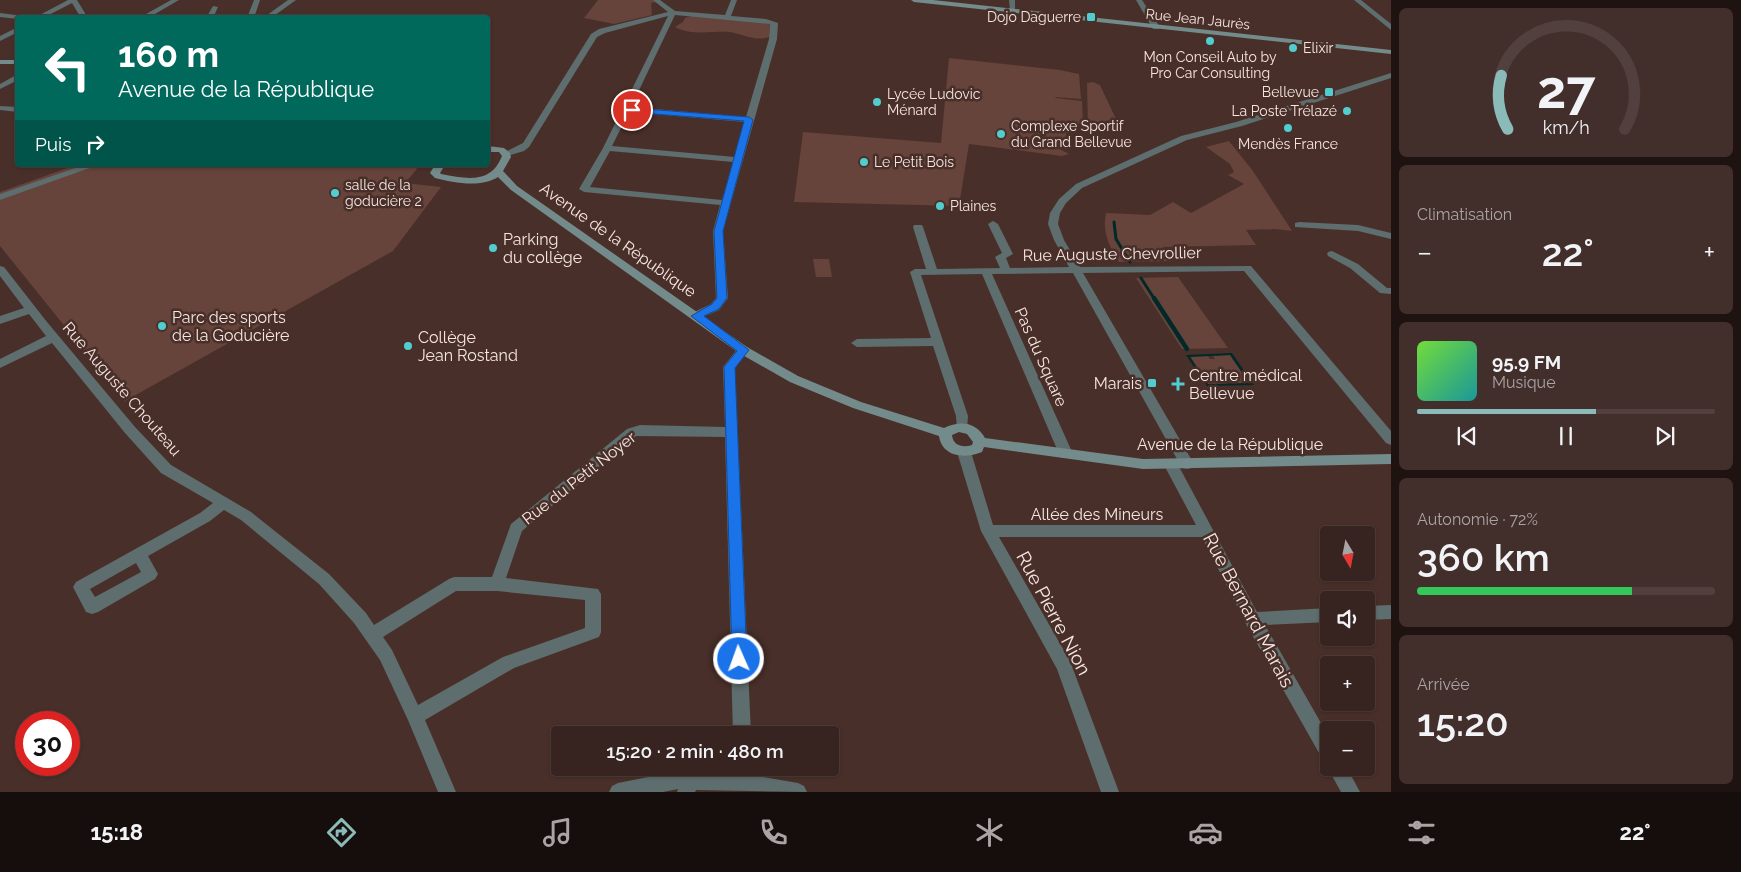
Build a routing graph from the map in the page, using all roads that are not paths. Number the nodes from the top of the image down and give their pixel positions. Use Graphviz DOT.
graph roads {
  1 [pos="74,0"];
  2 [pos="176,0"];
  3 [pos="258,0"];
  4 [pos="293,0"];
  5 [pos="656,0"];
  6 [pos="734,0"];
  7 [pos="914,0"];
  8 [pos="1012,0"];
  9 [pos="1139,0"];
  10 [pos="1356,0"];
  11 [pos="215,7"];
  12 [pos="1013,11"];
  13 [pos="672,12"];
  14 [pos="0,15"];
  15 [pos="43,15"];
  16 [pos="83,15"];
  17 [pos="148,15"];
  18 [pos="211,15"];
  19 [pos="251,15"];
  20 [pos="270,15"];
  21 [pos="728,16"];
  22 [pos="15,17"];
  23 [pos="1391,18"];
  24 [pos="1381,20"];
  25 [pos="1156,27"];
  26 [pos="1391,28"];
  27 [pos="15,31"];
  28 [pos="0,39"];
  29 [pos="1391,52"];
  30 [pos="0,62"];
  31 [pos="15,62"];
  32 [pos="1391,75"];
  33 [pos="15,78"];
  34 [pos="0,88"];
  35 [pos="0,108"];
  36 [pos="626,109"];
  37 [pos="15,110"];
  38 [pos="749,120"];
  39 [pos="607,148"];
  40 [pos="490,149"];
  41 [pos="506,153"];
  42 [pos="738,160"];
  43 [pos="87,167"];
  44 [pos="439,167"];
  45 [pos="498,171"];
  46 [pos="479,180"];
  47 [pos="514,188"];
  48 [pos="0,197"];
  49 [pos="726,203"];
  50 [pos="993,224"];
  51 [pos="1299,225"];
  52 [pos="918,227"];
  53 [pos="1391,236"];
  54 [pos="1332,254"];
  55 [pos="0,269"];
  56 [pos="1076,269"];
  57 [pos="933,272"];
  58 [pos="986,272"];
  59 [pos="1007,272"];
  60 [pos="1391,291"];
  61 [pos="31,310"];
  62 [pos="696,316"];
  63 [pos="0,320"];
  64 [pos="54,337"];
  65 [pos="938,342"];
  66 [pos="857,343"];
  67 [pos="744,350"];
  68 [pos="0,364"];
  69 [pos="962,427"];
  70 [pos="731,432"];
  71 [pos="945,433"];
  72 [pos="1391,440"];
  73 [pos="980,442"];
  74 [pos="964,452"];
  75 [pos="1066,454"];
  76 [pos="1391,460"];
  77 [pos="1179,464"];
  78 [pos="222,503"];
  79 [pos="988,531"];
  80 [pos="1206,531"];
  81 [pos="139,554"];
  82 [pos="497,584"];
  83 [pos="1391,612"];
  84 [pos="1375,613"];
  85 [pos="1320,615"];
  86 [pos="1252,619"];
  87 [pos="372,635"];
  88 [pos="415,716"];
  89 [pos="742,726"];
  90 [pos="1320,738"];
  91 [pos="738,776"];
  92 [pos="746,776"];
  93 [pos="1341,776"];
  94 [pos="687,786"];
  95 [pos="447,792"];
  96 [pos="618,792"];
  97 [pos="798,792"];
  98 [pos="1110,792"];
  99 [pos="1351,792"];
  1 -- 15 [label="street"];
  1 -- 16 [label="street"];
  2 -- 17 [label="street"];
  3 -- 19 [label="street"];
  4 -- 20 [label="street"];
  5 -- 13 [label="street"];
  6 -- 21 [label="street"];
  7 -- 12 [label="street, Rue Jean Jaurès"];
  8 -- 12 [label="street"];
  9 -- 25 [label="street"];
  10 -- 24 [label="street"];
  11 -- 18 [label="street"];
  12 -- 25 [label="street, Rue Jean Jaurès"];
  13 -- 21 [label="street"];
  13 -- 36 [label="street"];
  13 -- 41 [label="street"];
  14 -- 22 [label="street"];
  21 -- 38 [label="street"];
  23 -- 24 [label="street"];
  24 -- 26 [label="street"];
  25 -- 29 [label="street, Rue Jean Jaurès"];
  27 -- 28 [label="street"];
  30 -- 31 [label="street"];
  32 -- 56 [label="street, Rue Bernard Marais"];
  33 -- 34 [label="street"];
  35 -- 37 [label="street"];
  36 -- 38 [label="street"];
  36 -- 39 [label="street"];
  38 -- 42 [label="street"];
  39 -- 42 [label="street"];
  39 -- 49 [label="street"];
  40 -- 41 [label="street"];
  41 -- 45 [label="street"];
  42 -- 49 [label="street"];
  43 -- 48 [label="street"];
  44 -- 46 [label="street, Avenue de la République"];
  45 -- 46 [label="street"];
  45 -- 47 [label="street, Avenue de la République"];
  46 -- 47 [label="street, Avenue de la République"];
  47 -- 62 [label="street, Avenue de la République"];
  49 -- 62 [label="street"];
  50 -- 59 [label="street"];
  51 -- 53 [label="street"];
  52 -- 57 [label="street"];
  54 -- 60 [label="street"];
  55 -- 61 [label="street, Rue Auguste Chouteau"];
  56 -- 59 [label="street, Rue Auguste Chevrollier"];
  56 -- 72 [label="street, Rue Auguste Chevrollier"];
  56 -- 77 [label="street, Rue Bernard Marais"];
  57 -- 58 [label="street, Rue Auguste Chevrollier"];
  57 -- 65 [label="street, Rue Auguste Chevrollier"];
  58 -- 59 [label="street, Rue Auguste Chevrollier"];
  58 -- 75 [label="street, Pas du Square"];
  61 -- 63 [label="street"];
  61 -- 64 [label="street, Rue Auguste Chouteau"];
  62 -- 67 [label="street, Avenue de la République"];
  64 -- 68 [label="street"];
  64 -- 78 [label="street, Rue Auguste Chouteau"];
  65 -- 66 [label="street"];
  65 -- 69 [label="street, Rue Auguste Chevrollier"];
  67 -- 70 [label="street"];
  67 -- 71 [label="street, Avenue de la République"];
  69 -- 71 [label="street"];
  69 -- 73 [label="street"];
  70 -- 82 [label="street, Rue du Petit Noyer"];
  70 -- 89 [label="street"];
  71 -- 74 [label="street"];
  73 -- 74 [label="street"];
  73 -- 75 [label="street, Avenue de la République"];
  74 -- 79 [label="street, Rue Pierre Nion"];
  75 -- 77 [label="street, Avenue de la République"];
  76 -- 77 [label="street, Avenue de la République"];
  77 -- 80 [label="street, Rue Bernard Marais"];
  78 -- 81 [label="street"];
  78 -- 87 [label="street, Rue Auguste Chouteau"];
  79 -- 80 [label="street, Allée des Mineurs"];
  79 -- 98 [label="street, Rue Pierre Nion"];
  80 -- 86 [label="street, Rue Bernard Marais"];
  82 -- 87 [label="street"];
  82 -- 88 [label="street"];
  83 -- 84 [label="street"];
  85 -- 86 [label="street"];
  86 -- 90 [label="street, Rue Bernard Marais"];
  87 -- 88 [label="street, Rue Auguste Chouteau"];
  88 -- 95 [label="street, Rue Auguste Chouteau"];
  91 -- 94 [label="street"];
  92 -- 97 [label="street"];
  93 -- 99 [label="street"];
  94 -- 96 [label="street"];
}
